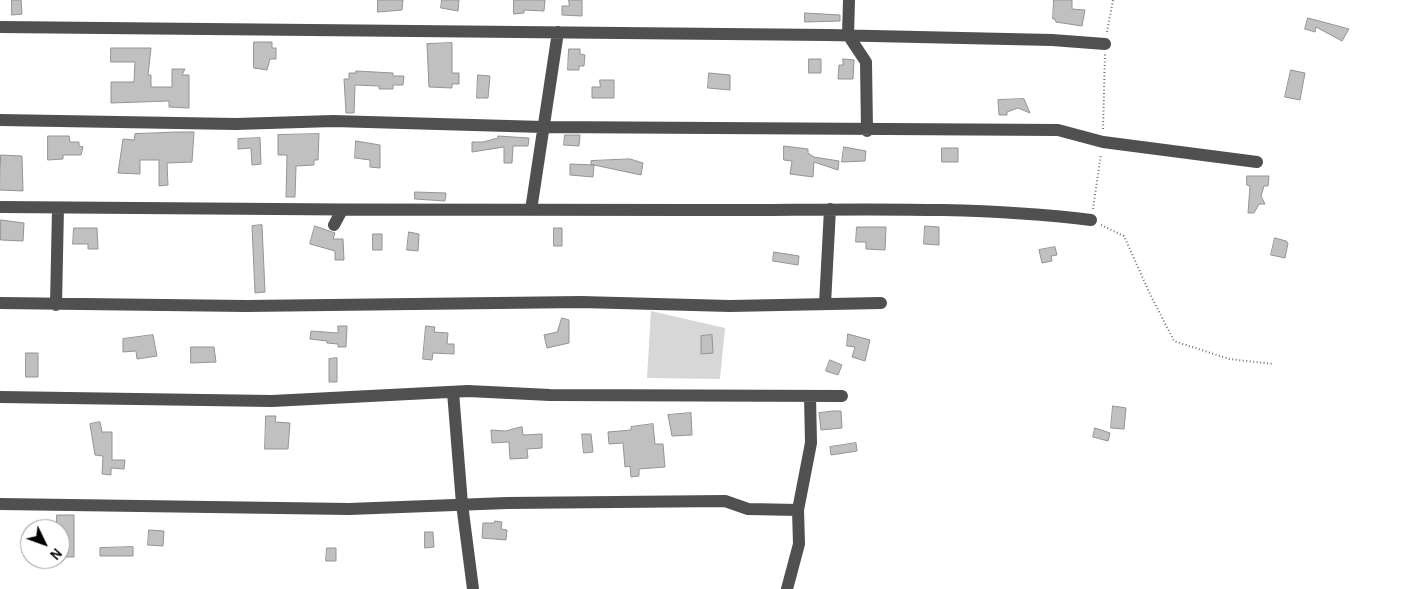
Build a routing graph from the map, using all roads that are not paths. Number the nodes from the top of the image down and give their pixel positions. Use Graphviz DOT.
graph roads {
  1 [pos="849,0"];
  2 [pos="0,27"];
  3 [pos="558,32"];
  4 [pos="848,35"];
  5 [pos="1105,44"];
  6 [pos="0,120"];
  7 [pos="543,127"];
  8 [pos="867,131"];
  9 [pos="1257,162"];
  10 [pos="0,207"];
  11 [pos="58,208"];
  12 [pos="830,209"];
  13 [pos="342,210"];
  14 [pos="531,210"];
  15 [pos="1091,220"];
  16 [pos="334,225"];
  17 [pos="0,303"];
  18 [pos="881,303"];
  19 [pos="826,304"];
  20 [pos="56,305"];
  21 [pos="453,392"];
  22 [pos="810,396"];
  23 [pos="842,396"];
  24 [pos="0,397"];
  25 [pos="0,504"];
  26 [pos="462,504"];
  27 [pos="798,510"];
  28 [pos="473,589"];
  29 [pos="787,589"];
  1 -- 4 [label="street"];
  2 -- 3 [label="street"];
  3 -- 4 [label="street"];
  3 -- 7 [label="street"];
  4 -- 5 [label="street"];
  4 -- 8 [label="street"];
  6 -- 7 [label="street"];
  7 -- 8 [label="street"];
  7 -- 14 [label="street"];
  8 -- 9 [label="street"];
  10 -- 11 [label="street"];
  11 -- 13 [label="street"];
  11 -- 20 [label="street"];
  12 -- 14 [label="street"];
  12 -- 15 [label="street"];
  12 -- 19 [label="street"];
  13 -- 14 [label="street"];
  13 -- 16 [label="street"];
  17 -- 20 [label="street"];
  18 -- 19 [label="street"];
  19 -- 20 [label="street"];
  21 -- 22 [label="street"];
  21 -- 24 [label="street"];
  21 -- 26 [label="street"];
  22 -- 23 [label="street"];
  22 -- 27 [label="street"];
  25 -- 26 [label="street"];
  26 -- 27 [label="street"];
  26 -- 28 [label="street"];
  27 -- 29 [label="street"];
}
